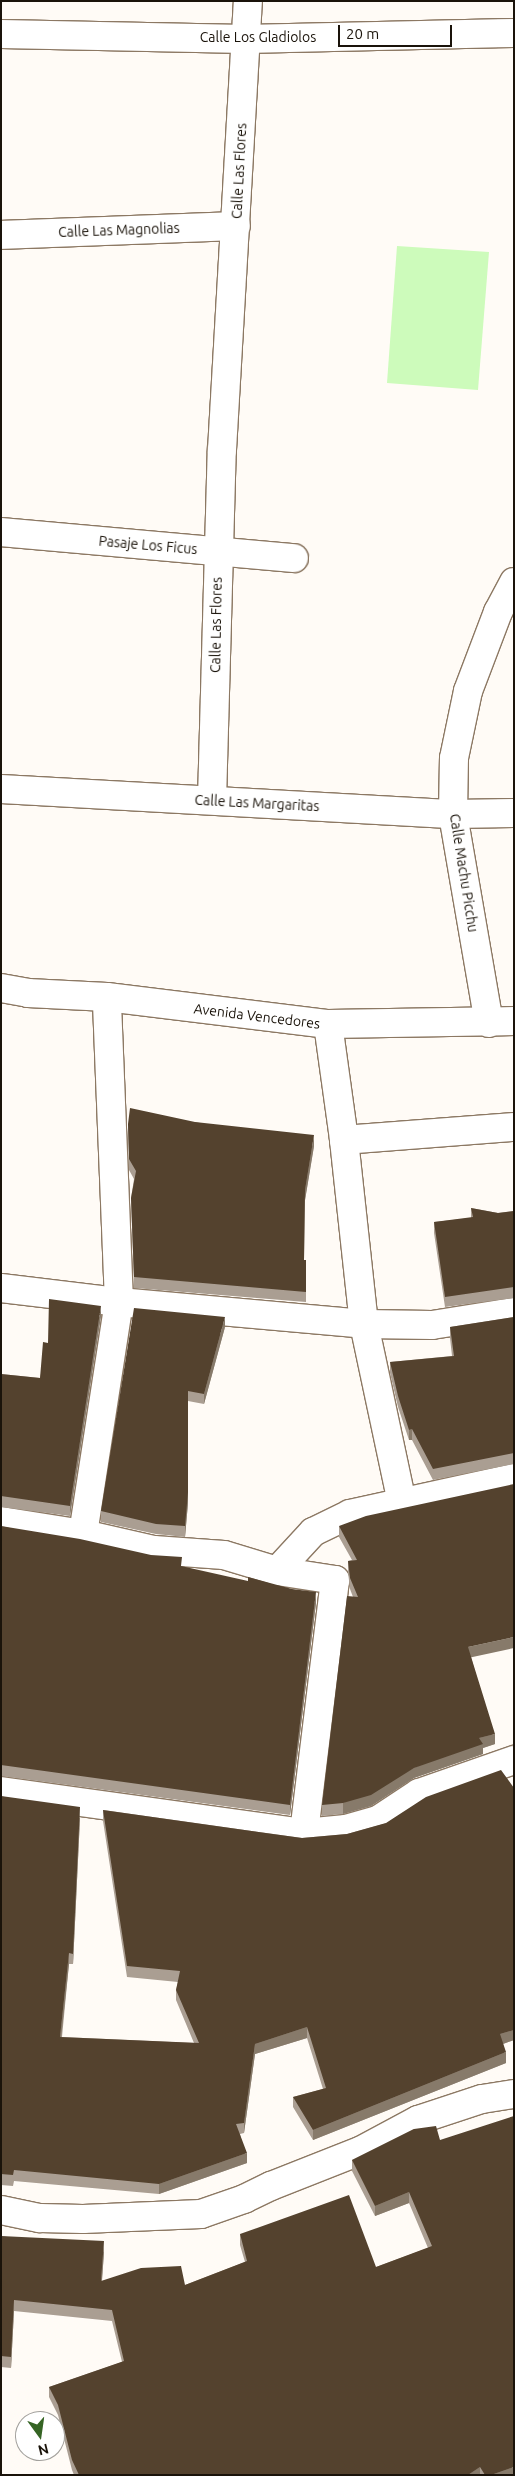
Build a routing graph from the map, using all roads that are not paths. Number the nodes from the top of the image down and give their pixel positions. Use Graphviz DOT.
graph roads {
  1 [pos="248,1"];
  2 [pos="514,33"];
  3 [pos="1,34"];
  4 [pos="245,38"];
  5 [pos="236,226"];
  6 [pos="1,235"];
  7 [pos="1,532"];
  8 [pos="218,551"];
  9 [pos="294,558"];
  10 [pos="514,582"];
  11 [pos="1,788"];
  12 [pos="212,800"];
  13 [pos="514,813"];
  14 [pos="453,814"];
  15 [pos="1,988"];
  16 [pos="107,997"];
  17 [pos="501,1022"];
  18 [pos="328,1024"];
  19 [pos="514,1127"];
  20 [pos="344,1140"];
  21 [pos="1,1288"];
  22 [pos="119,1302"];
  23 [pos="514,1312"];
  24 [pos="364,1324"];
  25 [pos="514,1478"];
  26 [pos="402,1503"];
  27 [pos="1,1521"];
  28 [pos="83,1534"];
  29 [pos="277,1571"];
  30 [pos="514,1760"];
  31 [pos="1,1790"];
  32 [pos="304,1833"];
  33 [pos="514,2094"];
  34 [pos="1,2210"];
  1 -- 4 [label="street, Calle Las Flores"];
  2 -- 4 [label="street, Calle Los Gladiolos"];
  3 -- 4 [label="street, Calle Los Gladiolos"];
  4 -- 5 [label="street, Calle Las Flores"];
  5 -- 6 [label="street, Calle Las Magnolias"];
  5 -- 8 [label="street, Calle Las Flores"];
  7 -- 8 [label="street, Pasaje Los Ficus"];
  8 -- 9 [label="street, Pasaje Los Ficus"];
  8 -- 12 [label="street, Calle Las Flores"];
  10 -- 14 [label="street, Calle Machu Picchu"];
  11 -- 12 [label="street, Calle Las Margaritas"];
  12 -- 14 [label="street, Calle Las Margaritas"];
  13 -- 14 [label="street, Calle Las Margaritas"];
  14 -- 17 [label="street, Calle Machu Picchu"];
  15 -- 16 [label="street, Avenida Vencedores"];
  16 -- 18 [label="street, Avenida Vencedores"];
  16 -- 22 [label="street"];
  17 -- 18 [label="street, Avenida Vencedores"];
  18 -- 20 [label="street"];
  19 -- 20 [label="street"];
  20 -- 24 [label="street"];
  21 -- 22 [label="street"];
  22 -- 24 [label="street"];
  22 -- 28 [label="street"];
  23 -- 24 [label="street"];
  24 -- 26 [label="street"];
  25 -- 26 [label="street"];
  26 -- 29 [label="street"];
  27 -- 28 [label="street"];
  28 -- 29 [label="street"];
  29 -- 32 [label="street"];
  30 -- 32 [label="street"];
  31 -- 32 [label="street"];
  33 -- 34 [label="street"];
}
